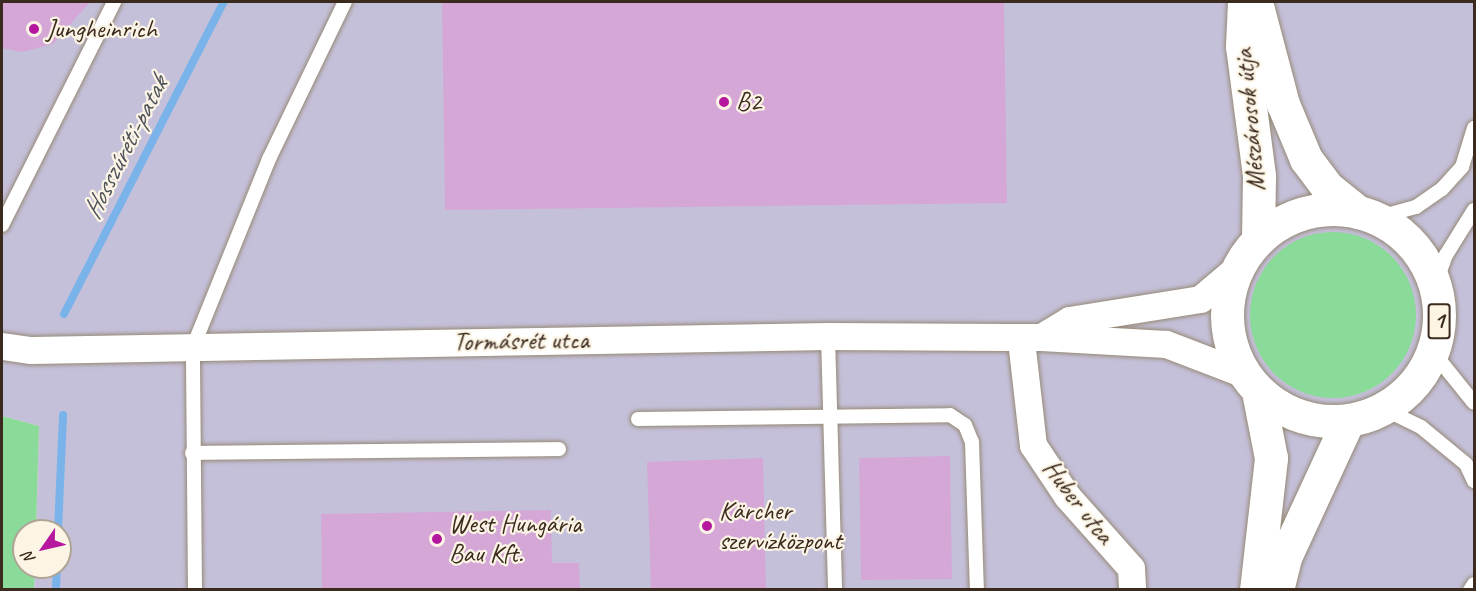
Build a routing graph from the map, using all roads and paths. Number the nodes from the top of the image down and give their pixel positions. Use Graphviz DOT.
graph roads {
  1 [pos="114,2"];
  2 [pos="345,2"];
  3 [pos="1245,2"];
  4 [pos="1256,2"];
  5 [pos="1474,128"];
  6 [pos="1474,210"];
  7 [pos="1367,215"];
  8 [pos="2,225"];
  9 [pos="1258,239"];
  10 [pos="1237,268"];
  11 [pos="1435,285"];
  12 [pos="828,336"];
  13 [pos="1031,338"];
  14 [pos="2,346"];
  15 [pos="193,346"];
  16 [pos="1433,352"];
  17 [pos="1251,382"];
  18 [pos="1474,403"];
  19 [pos="1384,409"];
  20 [pos="828,417"];
  21 [pos="638,419"];
  22 [pos="1348,421"];
  23 [pos="559,449"];
  24 [pos="192,453"];
  25 [pos="1474,481"];
  26 [pos="1474,584"];
  27 [pos="195,590"];
  28 [pos="835,590"];
  29 [pos="977,590"];
  30 [pos="1132,590"];
  31 [pos="1256,590"];
  32 [pos="1277,590"];
  33 [pos="1470,590"];
  1 -- 8 [label="lane"];
  2 -- 15 [label="lane"];
  3 -- 9 [label="main road, Mészárosok útja"];
  4 -- 7 [label="main road, Mészárosok útja / 1"];
  5 -- 7 [label="lane"];
  6 -- 11 [label="lane"];
  7 -- 9 [label="main road, Mészárosok útja"];
  7 -- 11 [label="main road, Mészárosok útja / 1"];
  9 -- 10 [label="main road, Mészárosok útja"];
  10 -- 13 [label="street"];
  10 -- 17 [label="main road, Mészárosok útja"];
  11 -- 16 [label="main road, Mészárosok útja / 1"];
  12 -- 13 [label="street, Tormásrét utca"];
  12 -- 15 [label="street, Tormásrét utca"];
  12 -- 20 [label="lane"];
  13 -- 17 [label="street, Tormásrét utca"];
  13 -- 30 [label="street, Huber utca"];
  14 -- 15 [label="street, Tormásrét utca"];
  15 -- 24 [label="lane"];
  16 -- 18 [label="lane"];
  16 -- 19 [label="main road, Mészárosok útja / 1"];
  17 -- 22 [label="main road, Mészárosok útja / 1"];
  17 -- 31 [label="main road, Mészárosok útja"];
  19 -- 22 [label="main road, Mészárosok útja / 1"];
  19 -- 25 [label="lane"];
  20 -- 21 [label="lane"];
  20 -- 28 [label="lane"];
  20 -- 29 [label="lane"];
  22 -- 32 [label="main road"];
  23 -- 24 [label="lane"];
  24 -- 27 [label="lane"];
  26 -- 33 [label="lane"];
}
